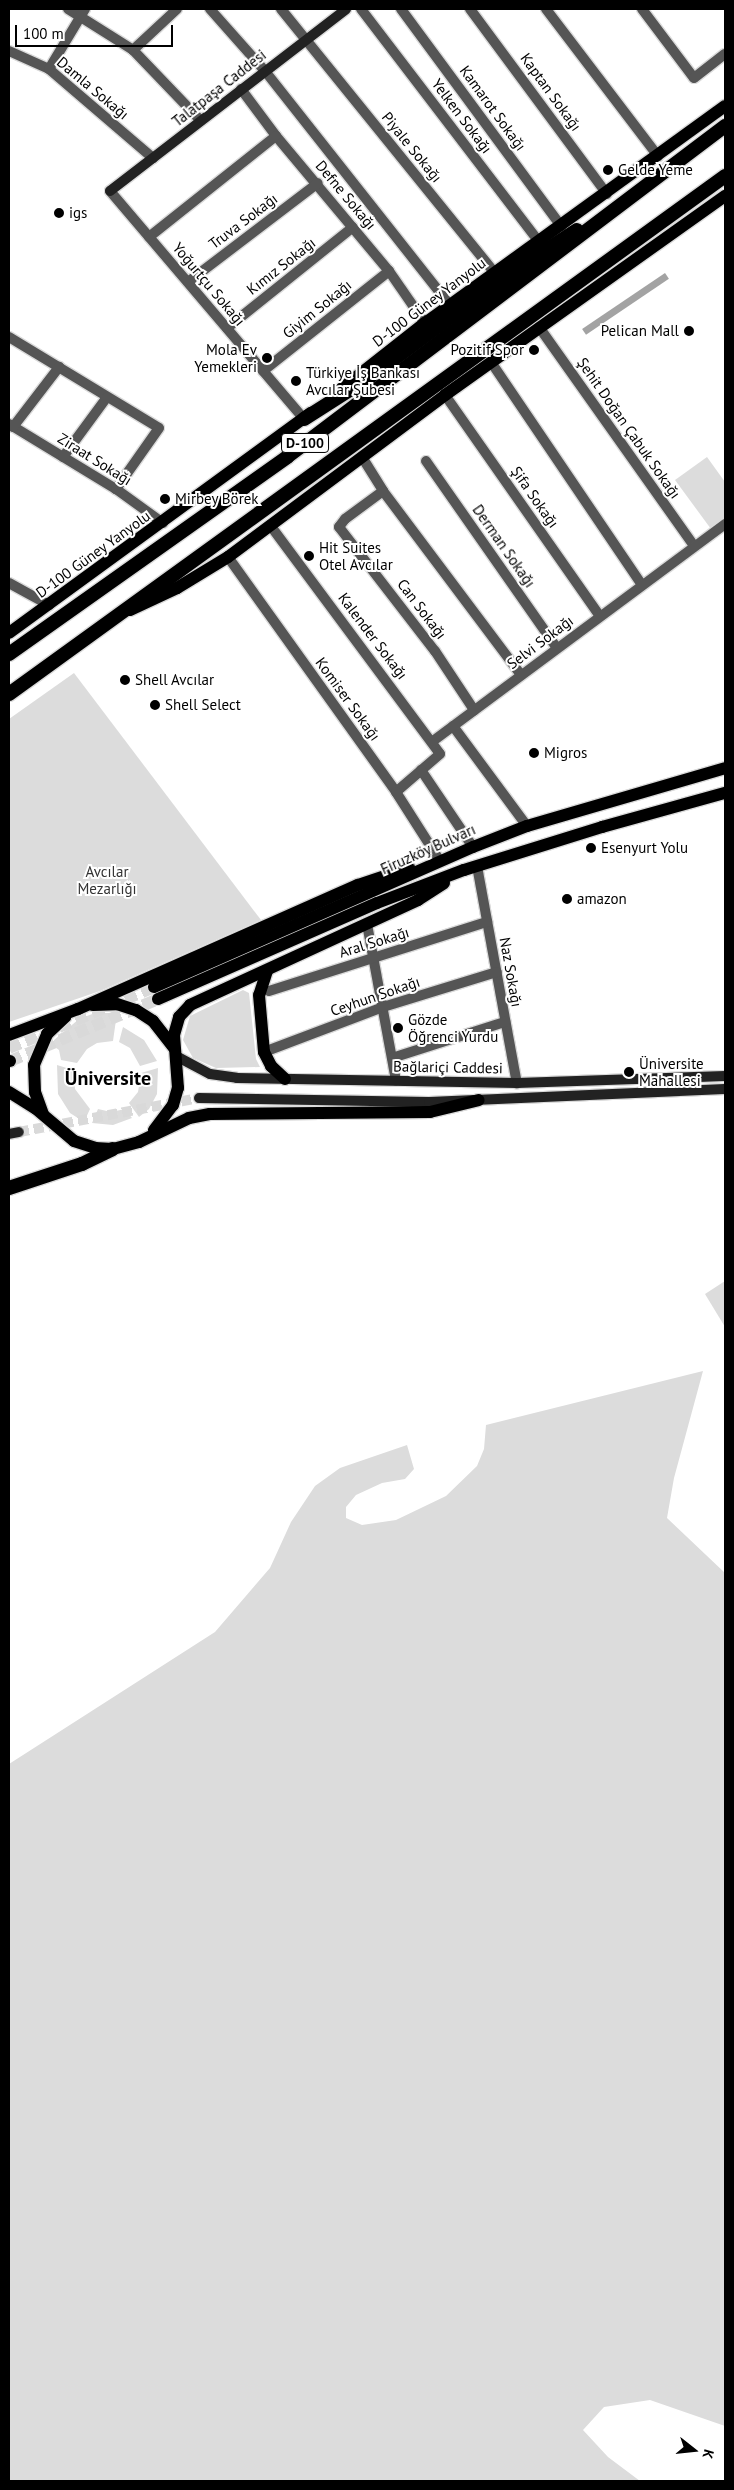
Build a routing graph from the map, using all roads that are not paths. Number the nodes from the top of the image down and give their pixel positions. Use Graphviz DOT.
graph roads {
  1 [pos="68,9"];
  2 [pos="177,9"];
  3 [pos="210,9"];
  4 [pos="281,9"];
  5 [pos="346,9"];
  6 [pos="360,9"];
  7 [pos="401,9"];
  8 [pos="470,9"];
  9 [pos="546,9"];
  10 [pos="642,9"];
  11 [pos="83,13"];
  12 [pos="307,39"];
  13 [pos="9,50"];
  14 [pos="133,50"];
  15 [pos="725,54"];
  16 [pos="49,69"];
  17 [pos="264,71"];
  18 [pos="242,89"];
  19 [pos="725,106"];
  20 [pos="201,120"];
  21 [pos="725,126"];
  22 [pos="276,136"];
  23 [pos="658,156"];
  24 [pos="153,158"];
  25 [pos="725,176"];
  26 [pos="318,184"];
  27 [pos="110,191"];
  28 [pos="607,194"];
  29 [pos="725,196"];
  30 [pos="596,224"];
  31 [pos="560,226"];
  32 [pos="353,227"];
  33 [pos="149,237"];
  34 [pos="539,242"];
  35 [pos="388,271"];
  36 [pos="495,273"];
  37 [pos="188,282"];
  38 [pos="450,305"];
  39 [pos="425,323"];
  40 [pos="539,327"];
  41 [pos="226,328"];
  42 [pos="9,337"];
  43 [pos="491,362"];
  44 [pos="59,367"];
  45 [pos="263,371"];
  46 [pos="445,395"];
  47 [pos="107,397"];
  48 [pos="304,419"];
  49 [pos="11,426"];
  50 [pos="362,456"];
  51 [pos="63,457"];
  52 [pos="426,461"];
  53 [pos="116,489"];
  54 [pos="383,491"];
  55 [pos="163,523"];
  56 [pos="725,524"];
  57 [pos="270,525"];
  58 [pos="694,546"];
  59 [pos="228,557"];
  60 [pos="9,583"];
  61 [pos="642,585"];
  62 [pos="49,605"];
  63 [pos="118,615"];
  64 [pos="600,616"];
  65 [pos="9,633"];
  66 [pos="557,648"];
  67 [pos="9,654"];
  68 [pos="521,675"];
  69 [pos="9,694"];
  70 [pos="474,710"];
  71 [pos="453,726"];
  72 [pos="433,741"];
  73 [pos="725,768"];
  74 [pos="421,770"];
  75 [pos="396,792"];
  76 [pos="725,792"];
  77 [pos="527,826"];
  78 [pos="473,847"];
  79 [pos="440,861"];
  80 [pos="477,866"];
  81 [pos="464,870"];
  82 [pos="487,922"];
  83 [pos="367,924"];
  84 [pos="373,958"];
  85 [pos="267,970"];
  86 [pos="496,972"];
  87 [pos="269,990"];
  88 [pos="382,1007"];
  89 [pos="78,1009"];
  90 [pos="505,1022"];
  91 [pos="9,1035"];
  92 [pos="175,1052"];
  93 [pos="264,1052"];
  94 [pos="392,1058"];
  95 [pos="725,1076"];
  96 [pos="285,1079"];
  97 [pos="396,1080"];
  98 [pos="516,1083"];
  99 [pos="725,1089"];
  100 [pos="9,1092"];
  101 [pos="199,1098"];
  102 [pos="479,1100"];
  103 [pos="45,1116"];
  104 [pos="147,1137"];
  105 [pos="114,1149"];
  106 [pos="9,1188"];
  1 -- 11 [label="street"];
  2 -- 14 [label="street"];
  3 -- 17 [label="street"];
  4 -- 12 [label="street, Piyale Sokağı"];
  5 -- 12 [label="main road, Talatpaşa Caddesi"];
  6 -- 34 [label="street, Yelken Sokağı"];
  7 -- 31 [label="street, Kamarot Sokağı"];
  8 -- 28 [label="street, Kaptan Sokağı"];
  9 -- 23 [label="street"];
  10 -- 15 [label="street"];
  11 -- 14 [label="street"];
  11 -- 16 [label="street"];
  12 -- 17 [label="main road, Talatpaşa Caddesi"];
  12 -- 36 [label="street, Piyale Sokağı"];
  13 -- 16 [label="street, Damla Sokağı"];
  14 -- 20 [label="street"];
  16 -- 24 [label="street, Damla Sokağı"];
  17 -- 18 [label="main road, Talatpaşa Caddesi"];
  17 -- 38 [label="street"];
  18 -- 20 [label="main road, Talatpaşa Caddesi"];
  18 -- 22 [label="street, Defne Sokağı"];
  19 -- 23 [label="main road, D-100 Güney Yanyolu"];
  20 -- 24 [label="main road, Talatpaşa Caddesi"];
  21 -- 30 [label="highway, D-100"];
  22 -- 26 [label="street, Defne Sokağı"];
  22 -- 33 [label="street"];
  23 -- 28 [label="main road, D-100 Güney Yanyolu"];
  24 -- 27 [label="main road, Talatpaşa Caddesi"];
  25 -- 63 [label="highway, D-100"];
  26 -- 32 [label="street, Defne Sokağı"];
  26 -- 37 [label="street, Truva Sokağı"];
  27 -- 33 [label="street, Yoğurtçu Sokağı"];
  28 -- 31 [label="main road, D-100 Güney Yanyolu"];
  29 -- 40 [label="main road"];
  30 -- 48 [label="highway"];
  30 -- 67 [label="highway, D-100"];
  31 -- 34 [label="main road, D-100 Güney Yanyolu"];
  32 -- 35 [label="street, Defne Sokağı"];
  32 -- 41 [label="street, Kımız Sokağı"];
  33 -- 37 [label="street, Yoğurtçu Sokağı"];
  34 -- 36 [label="main road, D-100 Güney Yanyolu"];
  35 -- 39 [label="street, Defne Sokağı"];
  35 -- 45 [label="street, Giyim Sokağı"];
  36 -- 38 [label="main road, D-100 Güney Yanyolu"];
  37 -- 41 [label="street, Yoğurtçu Sokağı"];
  38 -- 39 [label="main road, D-100 Güney Yanyolu"];
  39 -- 48 [label="main road, D-100 Güney Yanyolu"];
  40 -- 43 [label="main road"];
  40 -- 58 [label="street, Şehit Doğan Çabuk Sokağı"];
  41 -- 45 [label="street, Yoğurtçu Sokağı"];
  42 -- 44 [label="street"];
  43 -- 46 [label="main road"];
  43 -- 61 [label="street"];
  44 -- 47 [label="street"];
  44 -- 49 [label="street"];
  45 -- 48 [label="street, Yoğurtçu Sokağı"];
  46 -- 50 [label="main road"];
  46 -- 64 [label="street, Şifa Sokağı"];
  47 -- 51 [label="street"];
  47 -- 53 [label="street"];
  48 -- 55 [label="main road, D-100 Güney Yanyolu"];
  49 -- 51 [label="street, Ziraat Sokağı"];
  50 -- 54 [label="street"];
  50 -- 57 [label="main road"];
  51 -- 53 [label="street, Ziraat Sokağı"];
  52 -- 66 [label="street, Derman Sokağı"];
  53 -- 55 [label="street, Ziraat Sokağı"];
  54 -- 68 [label="street"];
  54 -- 70 [label="street, Can Sokağı"];
  55 -- 62 [label="main road, D-100 Güney Yanyolu"];
  56 -- 58 [label="street, Selvi Sokağı"];
  57 -- 59 [label="main road"];
  57 -- 72 [label="street, Kalender Sokağı"];
  58 -- 61 [label="street, Selvi Sokağı"];
  59 -- 63 [label="main road"];
  59 -- 75 [label="street, Komiser Sokağı"];
  60 -- 62 [label="street"];
  61 -- 64 [label="street, Selvi Sokağı"];
  62 -- 65 [label="main road, D-100 Güney Yanyolu"];
  63 -- 69 [label="highway, D-100"];
  64 -- 66 [label="street, Selvi Sokağı"];
  66 -- 68 [label="street, Selvi Sokağı"];
  68 -- 70 [label="street, Selvi Sokağı"];
  70 -- 71 [label="street, Selvi Sokağı"];
  71 -- 72 [label="street, Selvi Sokağı"];
  71 -- 77 [label="street"];
  72 -- 74 [label="street"];
  73 -- 77 [label="main road, Firuzköy Bulvarı"];
  74 -- 75 [label="street"];
  74 -- 78 [label="street"];
  75 -- 79 [label="street, Komiser Sokağı"];
  76 -- 80 [label="main road, Firuzköy Bulvarı"];
  77 -- 78 [label="main road, Firuzköy Bulvarı"];
  78 -- 79 [label="main road, Firuzköy Bulvarı"];
  79 -- 81 [label="main road, Firuzköy Bulvarı"];
  79 -- 89 [label="main road"];
  80 -- 81 [label="main road, Firuzköy Bulvarı"];
  80 -- 82 [label="street, Naz Sokağı"];
  81 -- 83 [label="main road"];
  82 -- 84 [label="street, Aral Sokağı"];
  82 -- 86 [label="street, Naz Sokağı"];
  83 -- 84 [label="street"];
  83 -- 85 [label="main road"];
  84 -- 87 [label="street, Aral Sokağı"];
  84 -- 88 [label="street"];
  85 -- 92 [label="main road"];
  85 -- 93 [label="main road"];
  86 -- 88 [label="street, Ceyhun Sokağı"];
  86 -- 90 [label="street, Naz Sokağı"];
  88 -- 93 [label="street, Ceyhun Sokağı"];
  88 -- 94 [label="street"];
  89 -- 91 [label="main road"];
  89 -- 92 [label="main road"];
  89 -- 103 [label="main road"];
  90 -- 94 [label="street"];
  90 -- 98 [label="street, Naz Sokağı"];
  92 -- 96 [label="main road, Bağlariçi Caddesi"];
  92 -- 104 [label="main road"];
  93 -- 96 [label="main road"];
  94 -- 97 [label="street"];
  95 -- 98 [label="main road, Bağlariçi Caddesi"];
  96 -- 97 [label="main road, Bağlariçi Caddesi"];
  97 -- 98 [label="main road, Bağlariçi Caddesi"];
  99 -- 102 [label="main road, Bağlariçi Caddesi"];
  100 -- 103 [label="main road"];
  101 -- 102 [label="main road, Bağlariçi Caddesi"];
  102 -- 104 [label="main road"];
  103 -- 105 [label="main road"];
  104 -- 105 [label="main road"];
  105 -- 106 [label="highway"];
}
